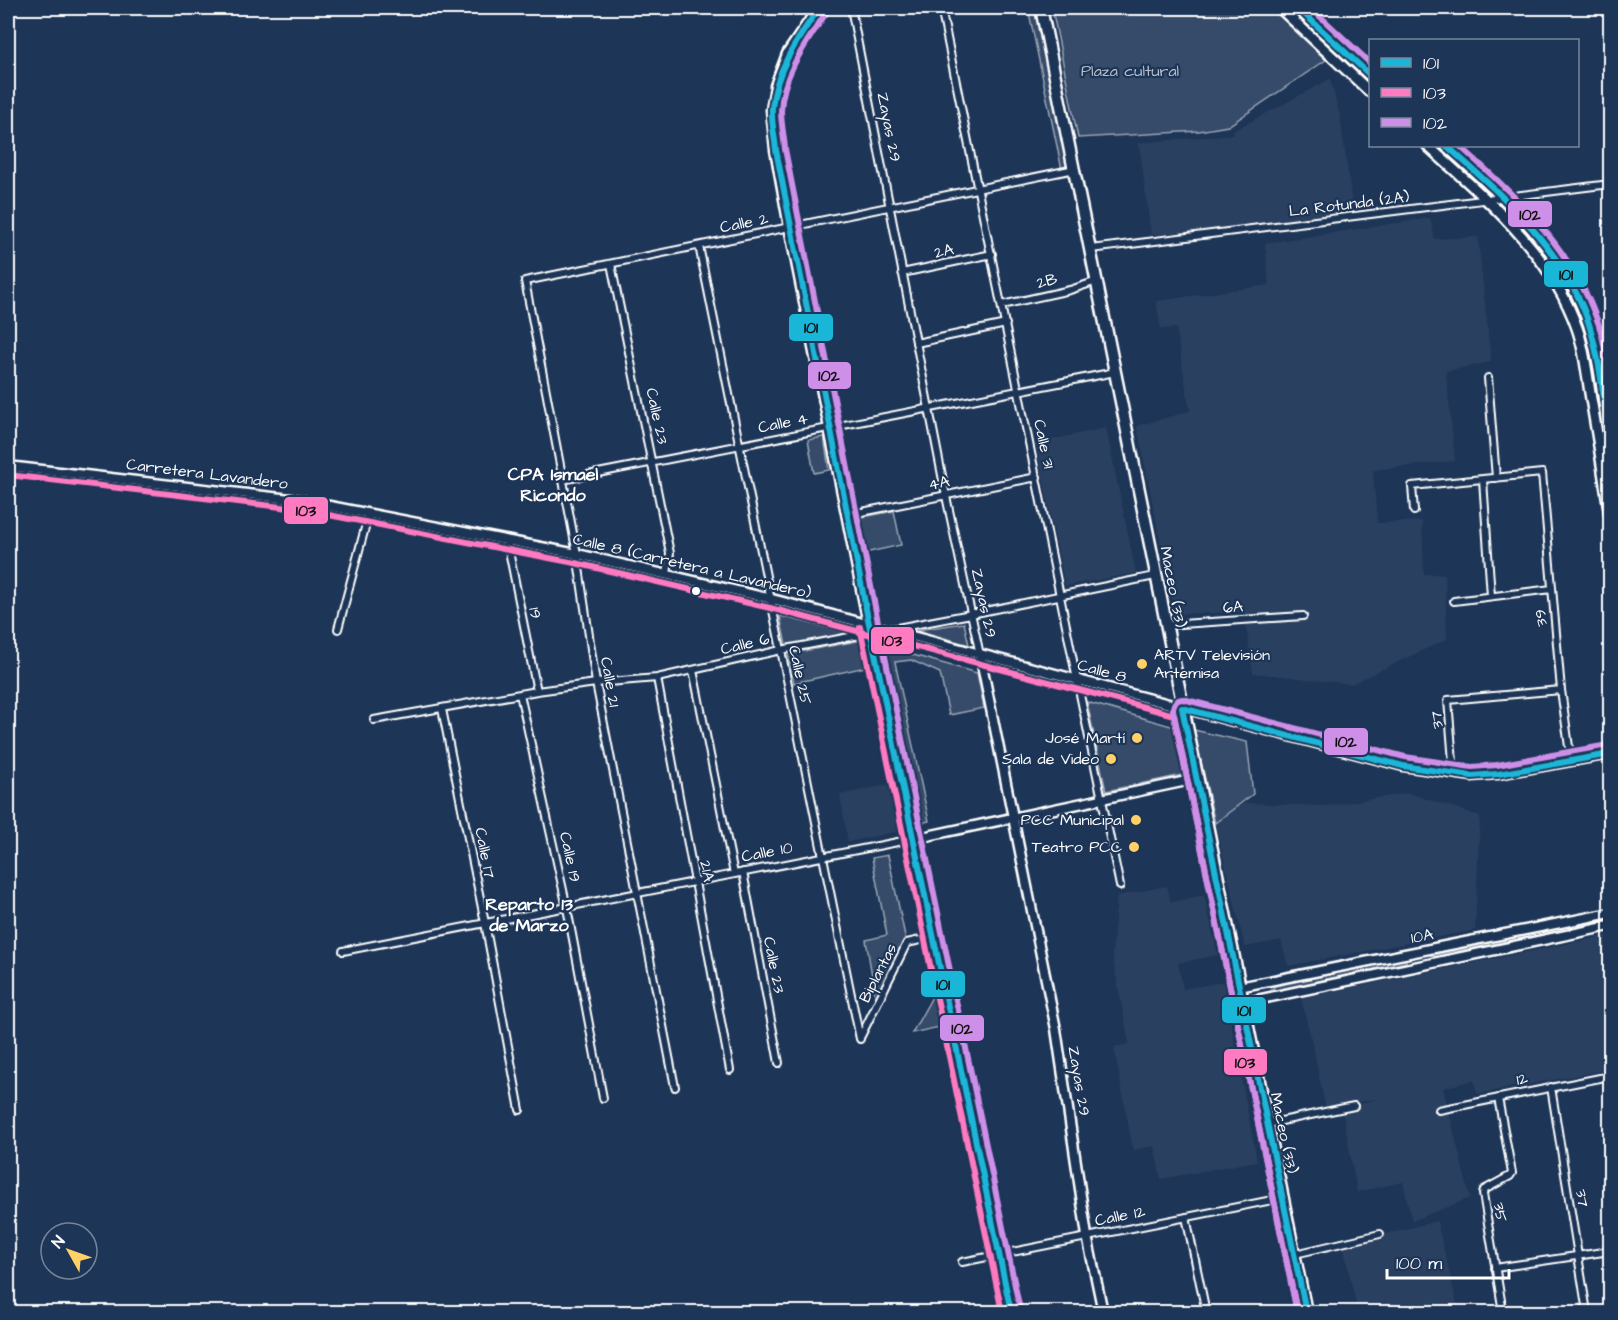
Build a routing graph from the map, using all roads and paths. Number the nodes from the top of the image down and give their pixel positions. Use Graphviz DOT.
graph roads {
  1 [pos="819,8"];
  2 [pos="851,8"];
  3 [pos="941,8"];
  4 [pos="1041,8"];
  5 [pos="1280,8"];
  6 [pos="1298,8"];
  7 [pos="1369,73"];
  8 [pos="1369,90"];
  9 [pos="1429,147"];
  10 [pos="1448,147"];
  11 [pos="1075,169"];
  12 [pos="1611,184"];
  13 [pos="979,189"];
  14 [pos="1504,198"];
  15 [pos="1487,200"];
  16 [pos="889,207"];
  17 [pos="790,227"];
  18 [pos="699,246"];
  19 [pos="1090,249"];
  20 [pos="992,254"];
  21 [pos="611,264"];
  22 [pos="902,273"];
  23 [pos="1097,280"];
  24 [pos="525,281"];
  25 [pos="1002,305"];
  26 [pos="1006,324"];
  27 [pos="916,343"];
  28 [pos="1115,372"];
  29 [pos="1488,378"];
  30 [pos="1019,391"];
  31 [pos="929,408"];
  32 [pos="830,428"];
  33 [pos="1611,442"];
  34 [pos="741,445"];
  35 [pos="652,462"];
  36 [pos="8,466"];
  37 [pos="1037,477"];
  38 [pos="1496,478"];
  39 [pos="562,480"];
  40 [pos="1483,480"];
  41 [pos="946,496"];
  42 [pos="1414,511"];
  43 [pos="369,513"];
  44 [pos="847,514"];
  45 [pos="1611,516"];
  46 [pos="507,541"];
  47 [pos="577,554"];
  48 [pos="667,574"];
  49 [pos="1155,576"];
  50 [pos="1552,589"];
  51 [pos="1060,594"];
  52 [pos="1491,596"];
  53 [pos="772,599"];
  54 [pos="1454,601"];
  55 [pos="971,614"];
  56 [pos="1303,616"];
  57 [pos="1165,625"];
  58 [pos="338,629"];
  59 [pos="870,629"];
  60 [pos="888,630"];
  61 [pos="781,650"];
  62 [pos="980,655"];
  63 [pos="693,670"];
  64 [pos="657,678"];
  65 [pos="1077,680"];
  66 [pos="596,683"];
  67 [pos="1562,690"];
  68 [pos="537,691"];
  69 [pos="520,694"];
  70 [pos="1182,708"];
  71 [pos="442,709"];
  72 [pos="374,720"];
  73 [pos="1611,754"];
  74 [pos="1571,761"];
  75 [pos="1454,774"];
  76 [pos="1196,779"];
  77 [pos="1103,798"];
  78 [pos="1013,818"];
  79 [pos="913,839"];
  80 [pos="824,856"];
  81 [pos="742,872"];
  82 [pos="734,874"];
  83 [pos="695,882"];
  84 [pos="1120,886"];
  85 [pos="637,895"];
  86 [pos="567,909"];
  87 [pos="1611,913"];
  88 [pos="485,923"];
  89 [pos="1611,926"];
  90 [pos="934,937"];
  91 [pos="343,951"];
  92 [pos="1414,953"];
  93 [pos="1417,967"];
  94 [pos="1239,987"];
  95 [pos="1242,1003"];
  96 [pos="860,1038"];
  97 [pos="779,1063"];
  98 [pos="730,1070"];
  99 [pos="1611,1076"];
  100 [pos="675,1087"];
  101 [pos="1551,1087"];
  102 [pos="603,1098"];
  103 [pos="1498,1098"];
  104 [pos="1354,1106"];
  105 [pos="520,1110"];
  106 [pos="1439,1110"];
  107 [pos="1267,1124"];
  108 [pos="1282,1198"];
  109 [pos="1185,1217"];
  110 [pos="1380,1234"];
  111 [pos="1088,1236"];
  112 [pos="1611,1251"];
  113 [pos="999,1254"];
  114 [pos="1295,1254"];
  115 [pos="1578,1256"];
  116 [pos="962,1262"];
  117 [pos="1496,1268"];
  118 [pos="1011,1312"];
  119 [pos="1103,1312"];
  120 [pos="1206,1312"];
  121 [pos="1303,1312"];
  122 [pos="1503,1312"];
  123 [pos="1587,1312"];
  1 -- 17 [label="main road"];
  2 -- 16 [label="street, Zayas 29"];
  3 -- 13 [label="street, Calle 31"];
  4 -- 11 [label="main road, Maceo (33)"];
  5 -- 8 [label="main road"];
  6 -- 7 [label="main road"];
  9 -- 15 [label="main road"];
  10 -- 14 [label="main road"];
  11 -- 13 [label="street, Calle 2"];
  11 -- 19 [label="main road, Maceo (33)"];
  12 -- 14 [label="street, La Rotunda (2A)"];
  13 -- 16 [label="street, Calle 2"];
  13 -- 20 [label="street, Calle 31"];
  14 -- 15 [label="street, La Rotunda (2A)"];
  14 -- 33 [label="main road"];
  15 -- 19 [label="street, La Rotunda (2A)"];
  15 -- 45 [label="main road"];
  16 -- 17 [label="street, Calle 2"];
  16 -- 22 [label="street, Zayas 29"];
  17 -- 18 [label="street, Calle 2"];
  17 -- 32 [label="main road"];
  18 -- 21 [label="street, Calle 2"];
  18 -- 34 [label="street, Calle 25"];
  19 -- 23 [label="main road, Maceo (33)"];
  20 -- 22 [label="street, 2A"];
  20 -- 25 [label="street, Calle 31"];
  21 -- 24 [label="street, Calle 2"];
  21 -- 35 [label="street, Calle 23"];
  22 -- 27 [label="street, Zayas 29"];
  23 -- 25 [label="street, 2B"];
  23 -- 28 [label="main road, Maceo (33)"];
  24 -- 39 [label="street, Calle 21"];
  25 -- 26 [label="street, Calle 31"];
  26 -- 27 [label="street"];
  26 -- 30 [label="street, Calle 31"];
  27 -- 31 [label="street, Zayas 29"];
  28 -- 30 [label="street, Calle 4"];
  28 -- 49 [label="main road, Maceo (33)"];
  29 -- 38 [label="street"];
  30 -- 31 [label="street, Calle 4"];
  30 -- 37 [label="street, Calle 31"];
  31 -- 32 [label="street, Calle 4"];
  31 -- 41 [label="street, Zayas 29"];
  32 -- 34 [label="street, Calle 4"];
  32 -- 44 [label="main road"];
  34 -- 35 [label="street, Calle 4"];
  34 -- 53 [label="street, Calle 25"];
  35 -- 39 [label="street, Calle 4"];
  35 -- 48 [label="street, Calle 23"];
  36 -- 43 [label="street, Carretera Lavandero"];
  37 -- 41 [label="street, 4A"];
  37 -- 51 [label="street, Calle 31"];
  38 -- 40 [label="street"];
  38 -- 50 [label="street, 39"];
  39 -- 47 [label="street, Calle 21"];
  40 -- 42 [label="street"];
  40 -- 52 [label="street"];
  41 -- 44 [label="street, 4A"];
  41 -- 55 [label="street, Zayas 29"];
  43 -- 46 [label="street, Carretera Lavandero"];
  43 -- 58 [label="street"];
  44 -- 59 [label="main road"];
  46 -- 47 [label="street, Calle 8 (Carretera a Lavandero)"];
  46 -- 68 [label="street, 19"];
  47 -- 48 [label="street, Calle 8 (Carretera a Lavandero)"];
  47 -- 66 [label="street, Calle 21"];
  48 -- 53 [label="street, Calle 8 (Carretera a Lavandero)"];
  49 -- 51 [label="street"];
  49 -- 57 [label="main road, Maceo (33)"];
  50 -- 52 [label="street"];
  50 -- 67 [label="street, 39"];
  51 -- 55 [label="street"];
  51 -- 65 [label="street, Calle 31"];
  52 -- 54 [label="street"];
  53 -- 59 [label="street, Calle 8 (Carretera a Lavandero)"];
  53 -- 61 [label="street, Calle 25"];
  55 -- 60 [label="street"];
  55 -- 62 [label="street, Zayas 29"];
  56 -- 57 [label="street, 6A"];
  57 -- 70 [label="main road, Maceo (33)"];
  59 -- 60 [label="street, Calle 8"];
  59 -- 61 [label="street, Calle 6"];
  59 -- 79 [label="main road"];
  60 -- 62 [label="street, Calle 8"];
  61 -- 63 [label="street, Calle 6"];
  61 -- 80 [label="street, Calle 25"];
  62 -- 65 [label="street, Calle 8"];
  62 -- 78 [label="street, Zayas 29"];
  63 -- 64 [label="street, Calle 6"];
  63 -- 82 [label="street"];
  64 -- 66 [label="street, Calle 6"];
  64 -- 83 [label="street, 21A"];
  65 -- 70 [label="street, Calle 8"];
  65 -- 77 [label="street, Calle 31"];
  66 -- 68 [label="street, Calle 6"];
  66 -- 85 [label="street, Calle 21"];
  67 -- 74 [label="street, 39"];
  67 -- 75 [label="street, 37"];
  68 -- 69 [label="street, Calle 6"];
  69 -- 71 [label="street, Calle 6"];
  69 -- 86 [label="street, Calle 19"];
  70 -- 75 [label="street, Calle 8"];
  70 -- 76 [label="main road, Maceo (33)"];
  71 -- 72 [label="street, Calle 6"];
  71 -- 88 [label="street, Calle 17"];
  73 -- 74 [label="street, Calle 8"];
  74 -- 75 [label="street, Calle 8"];
  76 -- 77 [label="street, Calle 10"];
  76 -- 94 [label="main road, Maceo (33)"];
  77 -- 78 [label="street, Calle 10"];
  77 -- 84 [label="street, Calle 31"];
  78 -- 79 [label="street, Calle 10"];
  78 -- 111 [label="street, Zayas 29"];
  79 -- 80 [label="street, Calle 10"];
  79 -- 90 [label="main road"];
  80 -- 81 [label="street, Calle 10"];
  80 -- 96 [label="street, Calle 25"];
  81 -- 82 [label="street, Calle 10"];
  81 -- 97 [label="street, Calle 23"];
  82 -- 83 [label="street, Calle 10"];
  83 -- 85 [label="street, Calle 10"];
  83 -- 98 [label="street, 21A"];
  85 -- 86 [label="street, Calle 10"];
  85 -- 100 [label="street, Calle 21"];
  86 -- 88 [label="street, Calle 10"];
  86 -- 102 [label="street, Calle 19"];
  87 -- 92 [label="street, 10A"];
  88 -- 91 [label="street, Calle 10"];
  88 -- 105 [label="street, Calle 17"];
  89 -- 93 [label="street, 10A"];
  90 -- 96 [label="street, Biplantas"];
  90 -- 113 [label="main road"];
  92 -- 93 [label="street"];
  92 -- 94 [label="street, 10A"];
  93 -- 95 [label="street, 10A"];
  94 -- 95 [label="main road, Maceo (33)"];
  95 -- 107 [label="main road, Maceo (33)"];
  99 -- 101 [label="street, 12"];
  101 -- 103 [label="street, 12"];
  101 -- 115 [label="street, 37"];
  103 -- 106 [label="street, 12"];
  103 -- 117 [label="street, 35"];
  104 -- 107 [label="street"];
  107 -- 108 [label="main road, Maceo (33)"];
  108 -- 109 [label="street, Calle 12"];
  108 -- 114 [label="main road, Maceo (33)"];
  109 -- 111 [label="street, Calle 12"];
  109 -- 120 [label="street"];
  110 -- 114 [label="street"];
  111 -- 113 [label="street, Calle 12"];
  111 -- 119 [label="street, Zayas 29"];
  112 -- 115 [label="street"];
  113 -- 116 [label="street, Calle 12"];
  113 -- 118 [label="main road"];
  114 -- 121 [label="main road, Maceo (33)"];
  115 -- 117 [label="street"];
  115 -- 123 [label="street, 37"];
  117 -- 122 [label="street, 35"];
}
